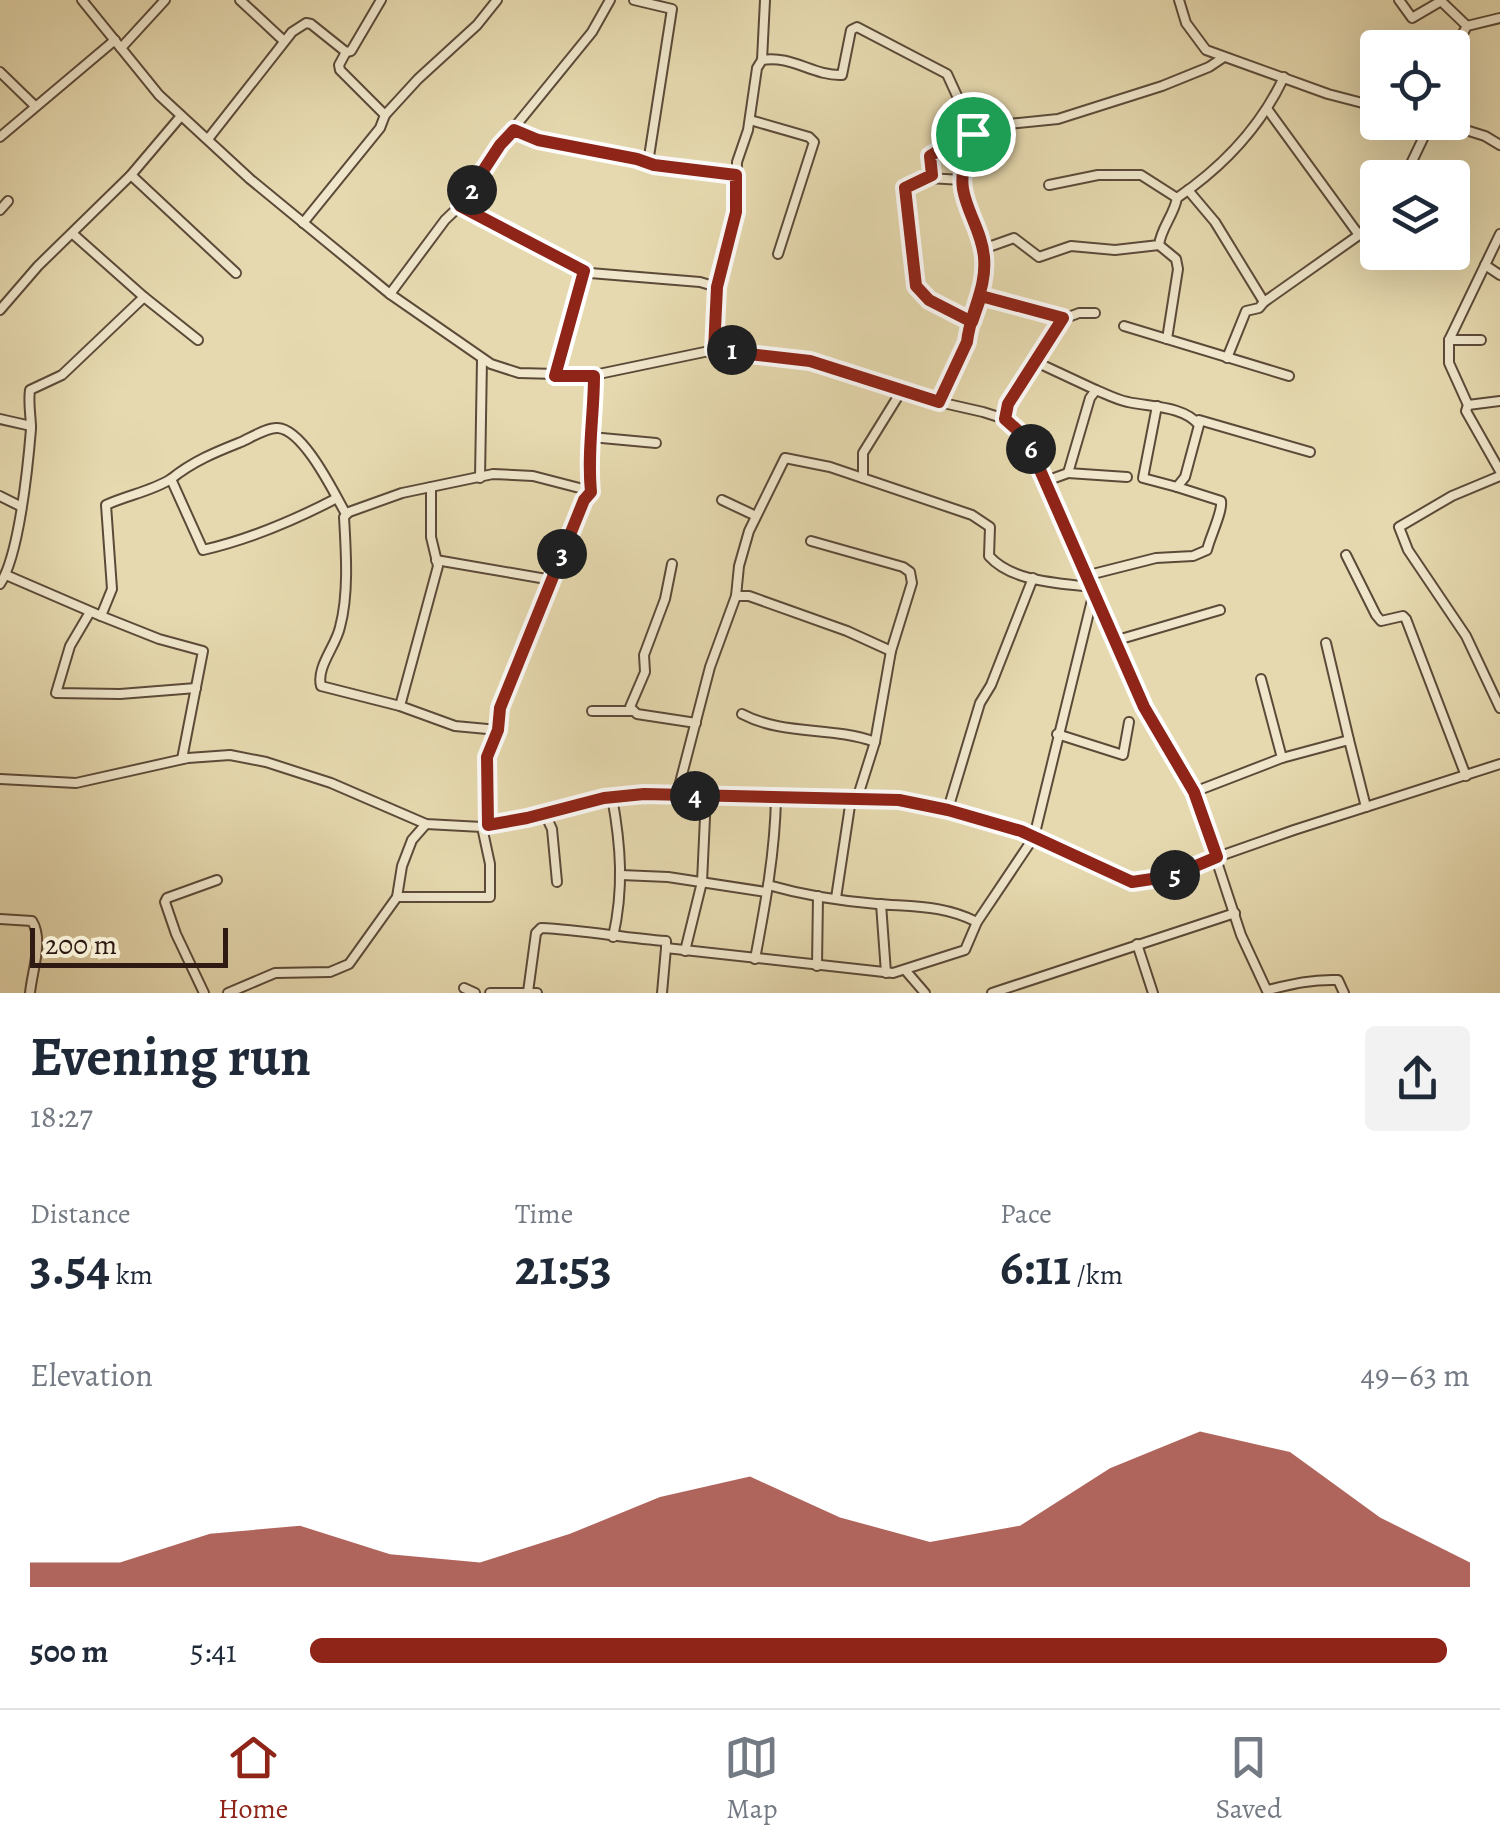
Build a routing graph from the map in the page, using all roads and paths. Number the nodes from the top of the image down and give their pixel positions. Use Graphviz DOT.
graph roads {
  1 [pos="82,0"];
  2 [pos="165,0"];
  3 [pos="240,0"];
  4 [pos="365,0"];
  5 [pos="496,0"];
  6 [pos="610,0"];
  7 [pos="634,0"];
  8 [pos="765,0"];
  9 [pos="1180,0"];
  10 [pos="1399,0"];
  11 [pos="1440,0"];
  12 [pos="379,3"];
  13 [pos="1500,18"];
  14 [pos="1468,26"];
  15 [pos="1466,30"];
  16 [pos="284,41"];
  17 [pos="118,44"];
  18 [pos="346,52"];
  19 [pos="1224,58"];
  20 [pos="762,60"];
  21 [pos="0,72"];
  22 [pos="1284,76"];
  23 [pos="1360,103"];
  24 [pos="35,106"];
  25 [pos="1268,110"];
  26 [pos="385,115"];
  27 [pos="181,116"];
  28 [pos="750,120"];
  29 [pos="514,130"];
  30 [pos="1470,131"];
  31 [pos="975,136"];
  32 [pos="0,137"];
  33 [pos="208,139"];
  34 [pos="1500,145"];
  35 [pos="648,163"];
  36 [pos="736,175"];
  37 [pos="131,176"];
  38 [pos="930,178"];
  39 [pos="962,180"];
  40 [pos="1049,185"];
  41 [pos="1188,190"];
  42 [pos="1176,198"];
  43 [pos="8,202"];
  44 [pos="460,206"];
  45 [pos="0,210"];
  46 [pos="303,223"];
  47 [pos="73,234"];
  48 [pos="1500,234"];
  49 [pos="1359,235"];
  50 [pos="1159,245"];
  51 [pos="983,248"];
  52 [pos="778,254"];
  53 [pos="1485,265"];
  54 [pos="584,271"];
  55 [pos="236,273"];
  56 [pos="1500,275"];
  57 [pos="717,287"];
  58 [pos="390,294"];
  59 [pos="981,296"];
  60 [pos="144,297"];
  61 [pos="1264,302"];
  62 [pos="0,310"];
  63 [pos="1095,313"];
  64 [pos="1063,318"];
  65 [pos="972,322"];
  66 [pos="1124,326"];
  67 [pos="1167,338"];
  68 [pos="198,340"];
  69 [pos="1450,340"];
  70 [pos="1481,340"];
  71 [pos="714,350"];
  72 [pos="1227,358"];
  73 [pos="482,359"];
  74 [pos="1036,362"];
  75 [pos="555,376"];
  76 [pos="594,376"];
  77 [pos="1288,376"];
  78 [pos="902,390"];
  79 [pos="1096,390"];
  80 [pos="1500,401"];
  81 [pos="939,402"];
  82 [pos="1468,405"];
  83 [pos="1158,406"];
  84 [pos="1005,419"];
  85 [pos="0,420"];
  86 [pos="1197,420"];
  87 [pos="31,426"];
  88 [pos="591,436"];
  89 [pos="656,443"];
  90 [pos="1310,452"];
  91 [pos="1068,473"];
  92 [pos="1500,474"];
  93 [pos="1126,476"];
  94 [pos="172,478"];
  95 [pos="480,478"];
  96 [pos="863,478"];
  97 [pos="1046,480"];
  98 [pos="431,487"];
  99 [pos="1177,487"];
  100 [pos="591,492"];
  101 [pos="0,496"];
  102 [pos="336,498"];
  103 [pos="722,500"];
  104 [pos="20,506"];
  105 [pos="346,514"];
  106 [pos="756,516"];
  107 [pos="811,540"];
  108 [pos="0,549"];
  109 [pos="12,553"];
  110 [pos="1346,554"];
  111 [pos="436,560"];
  112 [pos="672,564"];
  113 [pos="6,575"];
  114 [pos="1085,576"];
  115 [pos="1033,578"];
  116 [pos="552,580"];
  117 [pos="0,584"];
  118 [pos="1092,591"];
  119 [pos="736,596"];
  120 [pos="1220,610"];
  121 [pos="90,612"];
  122 [pos="101,616"];
  123 [pos="1114,641"];
  124 [pos="1326,643"];
  125 [pos="891,651"];
  126 [pos="1261,679"];
  127 [pos="1500,681"];
  128 [pos="196,688"];
  129 [pos="1490,689"];
  130 [pos="400,706"];
  131 [pos="1500,708"];
  132 [pos="632,711"];
  133 [pos="592,712"];
  134 [pos="742,714"];
  135 [pos="1129,722"];
  136 [pos="696,723"];
  137 [pos="498,730"];
  138 [pos="1057,734"];
  139 [pos="1349,740"];
  140 [pos="875,742"];
  141 [pos="182,758"];
  142 [pos="1282,758"];
  143 [pos="1500,764"];
  144 [pos="1466,776"];
  145 [pos="0,779"];
  146 [pos="1194,792"];
  147 [pos="677,794"];
  148 [pos="706,796"];
  149 [pos="612,798"];
  150 [pos="776,798"];
  151 [pos="854,801"];
  152 [pos="1366,807"];
  153 [pos="948,810"];
  154 [pos="545,814"];
  155 [pos="426,824"];
  156 [pos="485,826"];
  157 [pos="1034,836"];
  158 [pos="1217,857"];
  159 [pos="621,875"];
  160 [pos="216,880"];
  161 [pos="557,882"];
  162 [pos="702,882"];
  163 [pos="767,888"];
  164 [pos="818,896"];
  165 [pos="397,897"];
  166 [pos="836,898"];
  167 [pos="881,904"];
  168 [pos="1235,913"];
  169 [pos="0,919"];
  170 [pos="977,922"];
  171 [pos="613,938"];
  172 [pos="1137,944"];
  173 [pos="666,948"];
  174 [pos="685,951"];
  175 [pos="755,960"];
  176 [pos="817,966"];
  177 [pos="906,971"];
  178 [pos="886,973"];
  179 [pos="464,988"];
  180 [pos="528,992"];
  181 [pos="1268,992"];
  182 [pos="30,993"];
  183 [pos="204,993"];
  184 [pos="228,993"];
  185 [pos="475,993"];
  186 [pos="490,993"];
  187 [pos="537,993"];
  188 [pos="662,993"];
  189 [pos="925,993"];
  190 [pos="992,993"];
  191 [pos="1152,993"];
  192 [pos="1344,993"];
  1 -- 17 [label="street"];
  2 -- 17 [label="street"];
  3 -- 16 [label="street"];
  4 -- 12 [label="street"];
  5 -- 26 [label="street"];
  6 -- 29 [label="street"];
  7 -- 35 [label="street"];
  8 -- 20 [label="street"];
  9 -- 19 [label="street"];
  10 -- 11 [label="street"];
  11 -- 14 [label="street"];
  12 -- 18 [label="street"];
  13 -- 14 [label="street"];
  14 -- 15 [label="street"];
  16 -- 18 [label="street"];
  16 -- 33 [label="street"];
  17 -- 24 [label="street"];
  17 -- 27 [label="street"];
  18 -- 26 [label="street"];
  19 -- 22 [label="street"];
  19 -- 31 [label="street"];
  20 -- 28 [label="street"];
  20 -- 31 [label="street"];
  21 -- 24 [label="street"];
  22 -- 23 [label="street"];
  22 -- 25 [label="street"];
  24 -- 32 [label="street"];
  25 -- 41 [label="street"];
  25 -- 49 [label="street"];
  26 -- 46 [label="street"];
  27 -- 33 [label="street"];
  27 -- 37 [label="street"];
  28 -- 36 [label="street"];
  28 -- 52 [label="street"];
  29 -- 35 [label="street"];
  29 -- 44 [label="street"];
  30 -- 34 [label="street"];
  31 -- 38 [label="street"];
  31 -- 39 [label="street"];
  33 -- 46 [label="street"];
  35 -- 36 [label="street"];
  36 -- 57 [label="street"];
  37 -- 47 [label="street"];
  37 -- 55 [label="street"];
  38 -- 39 [label="street"];
  38 -- 65 [label="street"];
  39 -- 51 [label="street"];
  40 -- 42 [label="street"];
  41 -- 42 [label="street"];
  41 -- 61 [label="street"];
  42 -- 50 [label="street"];
  43 -- 45 [label="street"];
  44 -- 54 [label="street"];
  44 -- 58 [label="street"];
  46 -- 58 [label="street"];
  47 -- 60 [label="street"];
  47 -- 62 [label="street"];
  48 -- 53 [label="street"];
  49 -- 61 [label="street"];
  50 -- 51 [label="street"];
  50 -- 67 [label="street"];
  51 -- 59 [label="street"];
  53 -- 56 [label="street"];
  53 -- 69 [label="street"];
  54 -- 57 [label="street"];
  54 -- 75 [label="street"];
  57 -- 71 [label="street"];
  58 -- 73 [label="street"];
  59 -- 64 [label="street"];
  59 -- 65 [label="street"];
  60 -- 68 [label="street"];
  60 -- 87 [label="street"];
  61 -- 72 [label="street"];
  63 -- 64 [label="street"];
  64 -- 74 [label="street"];
  65 -- 81 [label="street"];
  66 -- 67 [label="street"];
  67 -- 72 [label="street"];
  69 -- 70 [label="street"];
  69 -- 82 [label="street"];
  71 -- 76 [label="street"];
  71 -- 78 [label="street"];
  72 -- 77 [label="street"];
  73 -- 75 [label="street"];
  73 -- 95 [label="street"];
  74 -- 79 [label="street"];
  74 -- 84 [label="street"];
  75 -- 76 [label="street"];
  76 -- 88 [label="street"];
  78 -- 81 [label="street"];
  78 -- 96 [label="street"];
  79 -- 83 [label="street"];
  79 -- 91 [label="street"];
  80 -- 82 [label="street"];
  81 -- 84 [label="street"];
  82 -- 92 [label="street"];
  83 -- 86 [label="street"];
  83 -- 99 [label="street"];
  84 -- 97 [label="street"];
  85 -- 87 [label="street"];
  86 -- 90 [label="street"];
  86 -- 99 [label="street"];
  87 -- 104 [label="street"];
  88 -- 89 [label="street"];
  88 -- 100 [label="street"];
  91 -- 93 [label="street"];
  91 -- 97 [label="street"];
  92 -- 129 [label="street"];
  94 -- 102 [label="street"];
  94 -- 102 [label="street"];
  94 -- 122 [label="street"];
  95 -- 98 [label="street"];
  95 -- 100 [label="street"];
  96 -- 106 [label="street"];
  96 -- 115 [label="street"];
  97 -- 114 [label="street"];
  98 -- 105 [label="street"];
  98 -- 111 [label="street"];
  99 -- 114 [label="street"];
  100 -- 116 [label="street"];
  101 -- 104 [label="street"];
  102 -- 105 [label="street"];
  103 -- 106 [label="street"];
  104 -- 109 [label="street"];
  105 -- 130 [label="street"];
  106 -- 119 [label="street"];
  107 -- 125 [label="street"];
  108 -- 109 [label="street"];
  109 -- 113 [label="street"];
  110 -- 144 [label="street"];
  111 -- 116 [label="street"];
  111 -- 130 [label="street"];
  112 -- 132 [label="street"];
  113 -- 117 [label="street"];
  113 -- 121 [label="street"];
  114 -- 118 [label="street"];
  115 -- 118 [label="street"];
  115 -- 153 [label="street"];
  116 -- 137 [label="street"];
  118 -- 123 [label="street"];
  118 -- 138 [label="street"];
  119 -- 125 [label="street"];
  119 -- 136 [label="street"];
  120 -- 123 [label="street"];
  121 -- 122 [label="street"];
  121 -- 128 [label="street"];
  122 -- 128 [label="street"];
  123 -- 146 [label="street"];
  124 -- 139 [label="street"];
  125 -- 140 [label="street"];
  126 -- 142 [label="street"];
  127 -- 129 [label="street"];
  128 -- 141 [label="street"];
  129 -- 131 [label="street"];
  130 -- 137 [label="street"];
  132 -- 133 [label="street"];
  132 -- 136 [label="street"];
  134 -- 140 [label="street"];
  135 -- 138 [label="street"];
  136 -- 147 [label="street"];
  137 -- 156 [label="street"];
  138 -- 157 [label="street"];
  139 -- 142 [label="street"];
  139 -- 152 [label="street"];
  140 -- 151 [label="street"];
  141 -- 145 [label="street"];
  141 -- 155 [label="street"];
  142 -- 146 [label="street"];
  143 -- 144 [label="street"];
  144 -- 152 [label="street"];
  146 -- 158 [label="street"];
  147 -- 148 [label="street"];
  147 -- 149 [label="street"];
  148 -- 150 [label="street"];
  148 -- 162 [label="street"];
  149 -- 154 [label="street"];
  149 -- 159 [label="street"];
  150 -- 151 [label="street"];
  150 -- 163 [label="street"];
  151 -- 153 [label="street"];
  151 -- 166 [label="street"];
  152 -- 158 [label="street"];
  153 -- 157 [label="street"];
  154 -- 156 [label="street"];
  154 -- 161 [label="street"];
  155 -- 156 [label="street"];
  155 -- 165 [label="street"];
  156 -- 165 [label="street"];
  157 -- 158 [label="street"];
  157 -- 170 [label="street"];
  158 -- 168 [label="street"];
  159 -- 162 [label="street"];
  159 -- 171 [label="street"];
  160 -- 183 [label="street"];
  162 -- 163 [label="street"];
  162 -- 174 [label="street"];
  163 -- 164 [label="street"];
  163 -- 175 [label="street"];
  164 -- 166 [label="street"];
  164 -- 176 [label="street"];
  165 -- 184 [label="street"];
  166 -- 167 [label="street"];
  167 -- 170 [label="street"];
  167 -- 178 [label="street"];
  168 -- 172 [label="street"];
  168 -- 181 [label="street"];
  169 -- 182 [label="street"];
  170 -- 177 [label="street"];
  171 -- 173 [label="street"];
  171 -- 180 [label="street"];
  172 -- 190 [label="street"];
  172 -- 191 [label="street"];
  173 -- 174 [label="street"];
  173 -- 188 [label="street"];
  174 -- 175 [label="street"];
  175 -- 176 [label="street"];
  176 -- 178 [label="street"];
  177 -- 178 [label="street"];
  177 -- 189 [label="street"];
  179 -- 185 [label="street"];
  180 -- 186 [label="street"];
  180 -- 187 [label="street"];
  181 -- 192 [label="street"];
}
